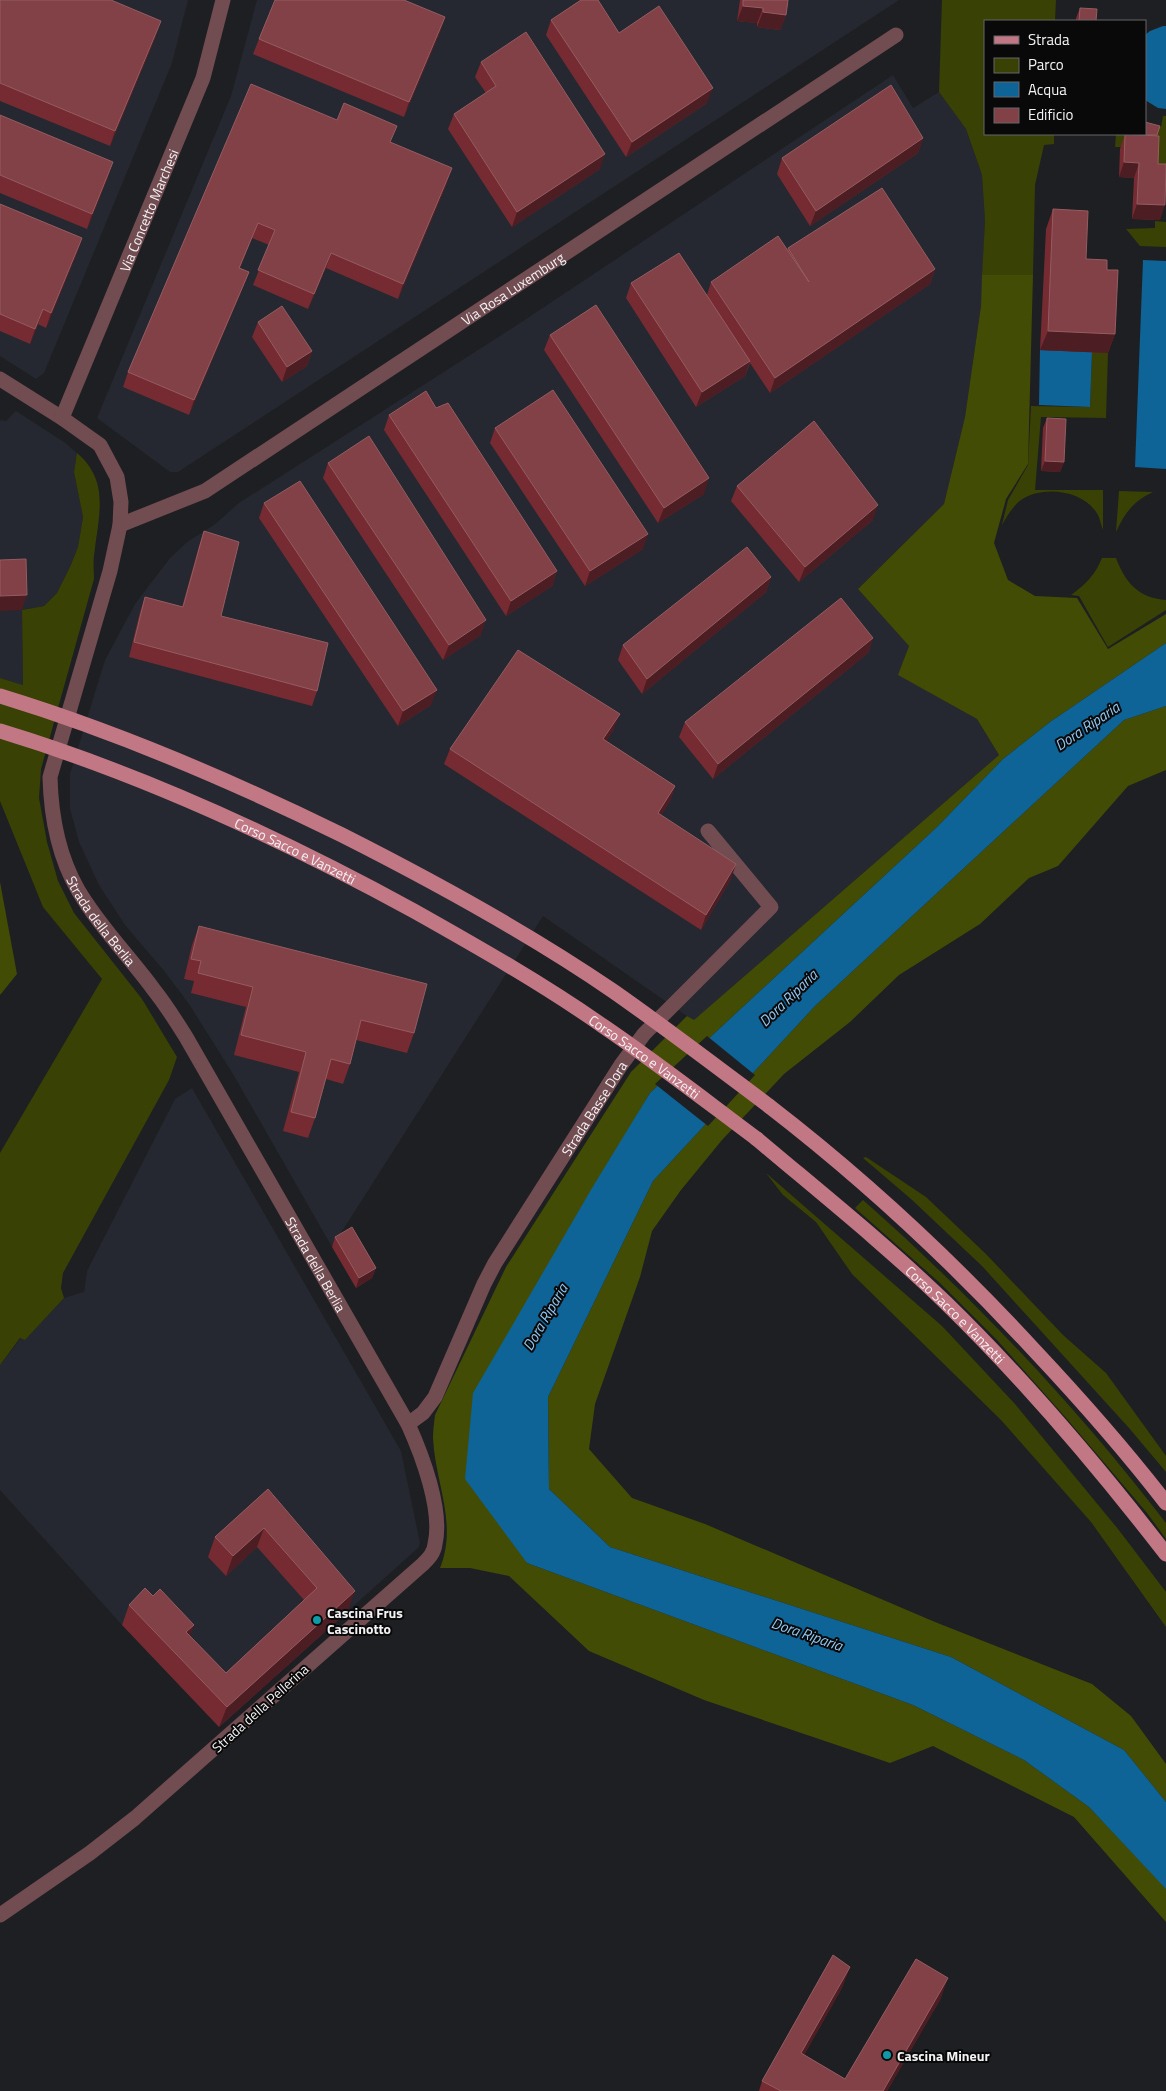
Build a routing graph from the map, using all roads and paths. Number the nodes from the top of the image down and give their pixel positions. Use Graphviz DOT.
graph roads {
  1 [pos="223,0"];
  2 [pos="896,35"];
  3 [pos="0,379"];
  4 [pos="62,418"];
  5 [pos="120,525"];
  6 [pos="0,696"];
  7 [pos="0,731"];
  8 [pos="708,831"];
  9 [pos="408,1424"];
  10 [pos="422,1454"];
  11 [pos="1166,1502"];
  12 [pos="1166,1554"];
  13 [pos="0,1915"];
  1 -- 4 [label="street, Via Concetto Marchesi"];
  2 -- 5 [label="street, Via Rosa Luxemburg"];
  3 -- 4 [label="street, Strada della Berlia"];
  4 -- 5 [label="street, Strada della Berlia"];
  5 -- 9 [label="street, Strada della Berlia"];
  6 -- 11 [label="main road, bridge"];
  7 -- 12 [label="main road, Corso Sacco e Vanzetti, bridge"];
  8 -- 9 [label="street, Strada Basse Dora"];
  9 -- 10 [label="street, Strada della Berlia"];
  10 -- 13 [label="street, Strada della Pellerina"];
}
